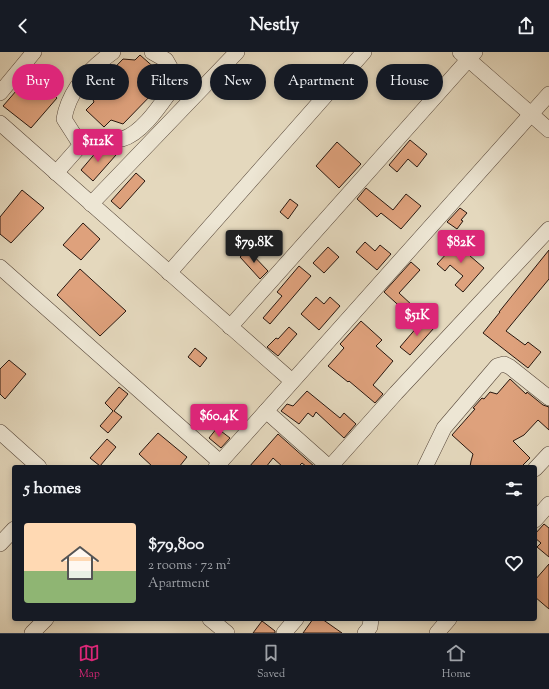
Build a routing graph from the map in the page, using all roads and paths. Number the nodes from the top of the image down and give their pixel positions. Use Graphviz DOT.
graph roads {
  1 [pos="34,52"];
  2 [pos="113,52"];
  3 [pos="152,52"];
  4 [pos="237,52"];
  5 [pos="364,52"];
  6 [pos="468,54"];
  7 [pos="168,64"];
  8 [pos="202,89"];
  9 [pos="0,93"];
  10 [pos="549,94"];
  11 [pos="164,100"];
  12 [pos="191,100"];
  13 [pos="531,114"];
  14 [pos="0,123"];
  15 [pos="549,130"];
  16 [pos="79,141"];
  17 [pos="56,172"];
  18 [pos="91,204"];
  19 [pos="549,229"];
  20 [pos="0,267"];
  21 [pos="169,273"];
  22 [pos="230,327"];
  23 [pos="292,381"];
  24 [pos="549,398"];
  25 [pos="266,410"];
  26 [pos="0,432"];
  27 [pos="549,454"];
  28 [pos="38,465"];
  29 [pos="218,465"];
  30 [pos="327,465"];
  31 [pos="331,465"];
  32 [pos="426,465"];
  33 [pos="537,467"];
  34 [pos="549,504"];
  35 [pos="537,518"];
  36 [pos="12,531"];
  37 [pos="0,544"];
  38 [pos="44,621"];
  39 [pos="212,621"];
  40 [pos="294,621"];
  41 [pos="371,621"];
  42 [pos="447,621"];
  43 [pos="32,633"];
  44 [pos="227,633"];
  45 [pos="284,633"];
  46 [pos="365,633"];
  47 [pos="437,633"];
  1 -- 9 [label="street"];
  2 -- 16 [label="street"];
  3 -- 7 [label="street"];
  4 -- 8 [label="street"];
  5 -- 21 [label="street"];
  6 -- 13 [label="street"];
  6 -- 22 [label="street"];
  10 -- 13 [label="street"];
  11 -- 16 [label="street"];
  12 -- 18 [label="street"];
  13 -- 15 [label="street"];
  13 -- 23 [label="street"];
  14 -- 17 [label="street"];
  16 -- 17 [label="street"];
  17 -- 18 [label="street"];
  18 -- 21 [label="street"];
  19 -- 31 [label="street"];
  20 -- 29 [label="street"];
  21 -- 22 [label="street"];
  22 -- 23 [label="street"];
  23 -- 25 [label="street"];
  24 -- 32 [label="street"];
  25 -- 29 [label="street"];
  25 -- 30 [label="street"];
  26 -- 28 [label="street"];
  27 -- 33 [label="street"];
  34 -- 35 [label="street"];
  36 -- 37 [label="street"];
  38 -- 43 [label="street"];
  39 -- 44 [label="street"];
  40 -- 45 [label="street"];
  41 -- 46 [label="street"];
  42 -- 47 [label="street"];
}
